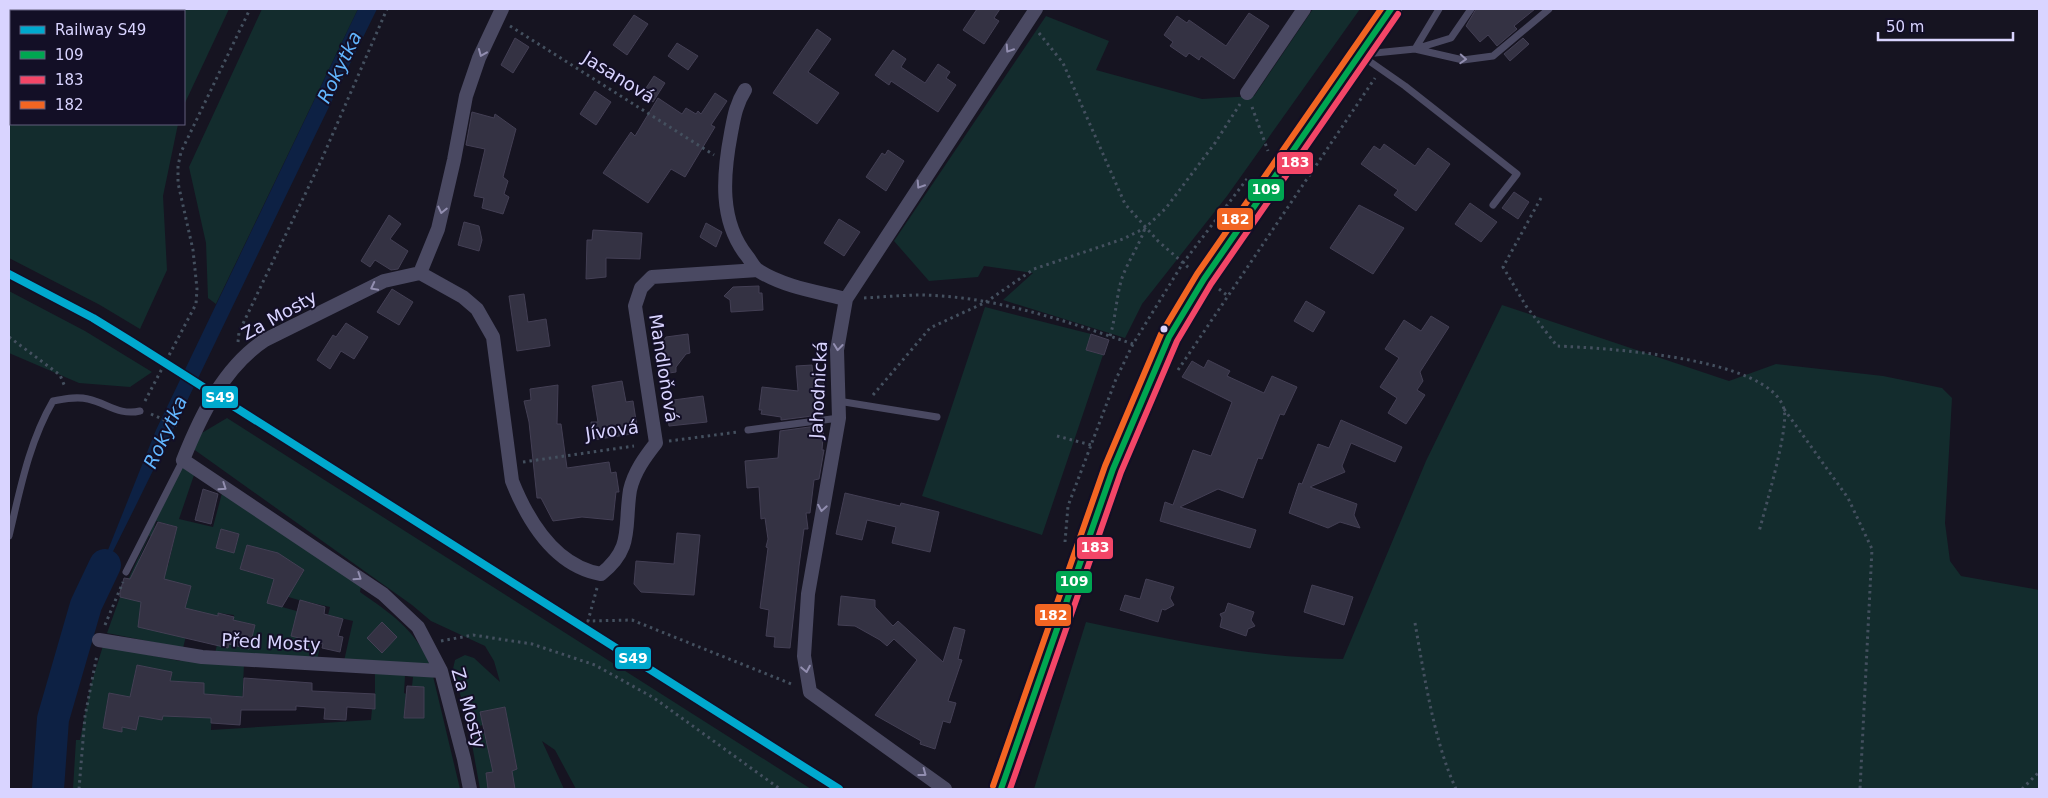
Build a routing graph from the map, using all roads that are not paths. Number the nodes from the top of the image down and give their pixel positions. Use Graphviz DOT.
graph roads {
  1 [pos="1036,9"];
  2 [pos="1304,9"];
  3 [pos="1391,9"];
  4 [pos="1439,9"];
  5 [pos="1471,9"];
  6 [pos="1549,9"];
  7 [pos="499,13"];
  8 [pos="1415,49"];
  9 [pos="1360,54"];
  10 [pos="745,90"];
  11 [pos="1247,93"];
  12 [pos="1493,205"];
  13 [pos="758,270"];
  14 [pos="420,273"];
  15 [pos="846,299"];
  16 [pos="838,401"];
  17 [pos="140,411"];
  18 [pos="937,417"];
  19 [pos="839,418"];
  20 [pos="748,430"];
  21 [pos="183,460"];
  22 [pos="9,536"];
  23 [pos="126,572"];
  24 [pos="99,640"];
  25 [pos="441,671"];
  26 [pos="470,789"];
  27 [pos="945,789"];
  28 [pos="1001,789"];
  1 -- 15 [label="street, Jahodnická, one-way"];
  2 -- 11 [label="street"];
  3 -- 9 [label="main road"];
  4 -- 8 [label="lane"];
  5 -- 8 [label="lane"];
  8 -- 6 [label="lane, one-way"];
  7 -- 14 [label="street, one-way"];
  8 -- 9 [label="lane"];
  9 -- 12 [label="lane"];
  9 -- 28 [label="main road"];
  10 -- 13 [label="street"];
  13 -- 14 [label="street, Mandloňová"];
  13 -- 15 [label="street"];
  14 -- 21 [label="street, Za Mosty, one-way"];
  15 -- 16 [label="street, Jahodnická, one-way"];
  16 -- 18 [label="lane"];
  16 -- 19 [label="street, Jahodnická"];
  17 -- 22 [label="lane"];
  19 -- 20 [label="lane"];
  19 -- 27 [label="street, Jahodnická, one-way"];
  21 -- 23 [label="lane"];
  21 -- 25 [label="street, Za Mosty, one-way"];
  24 -- 25 [label="street, Před Mosty"];
  25 -- 26 [label="street, Za Mosty"];
}
